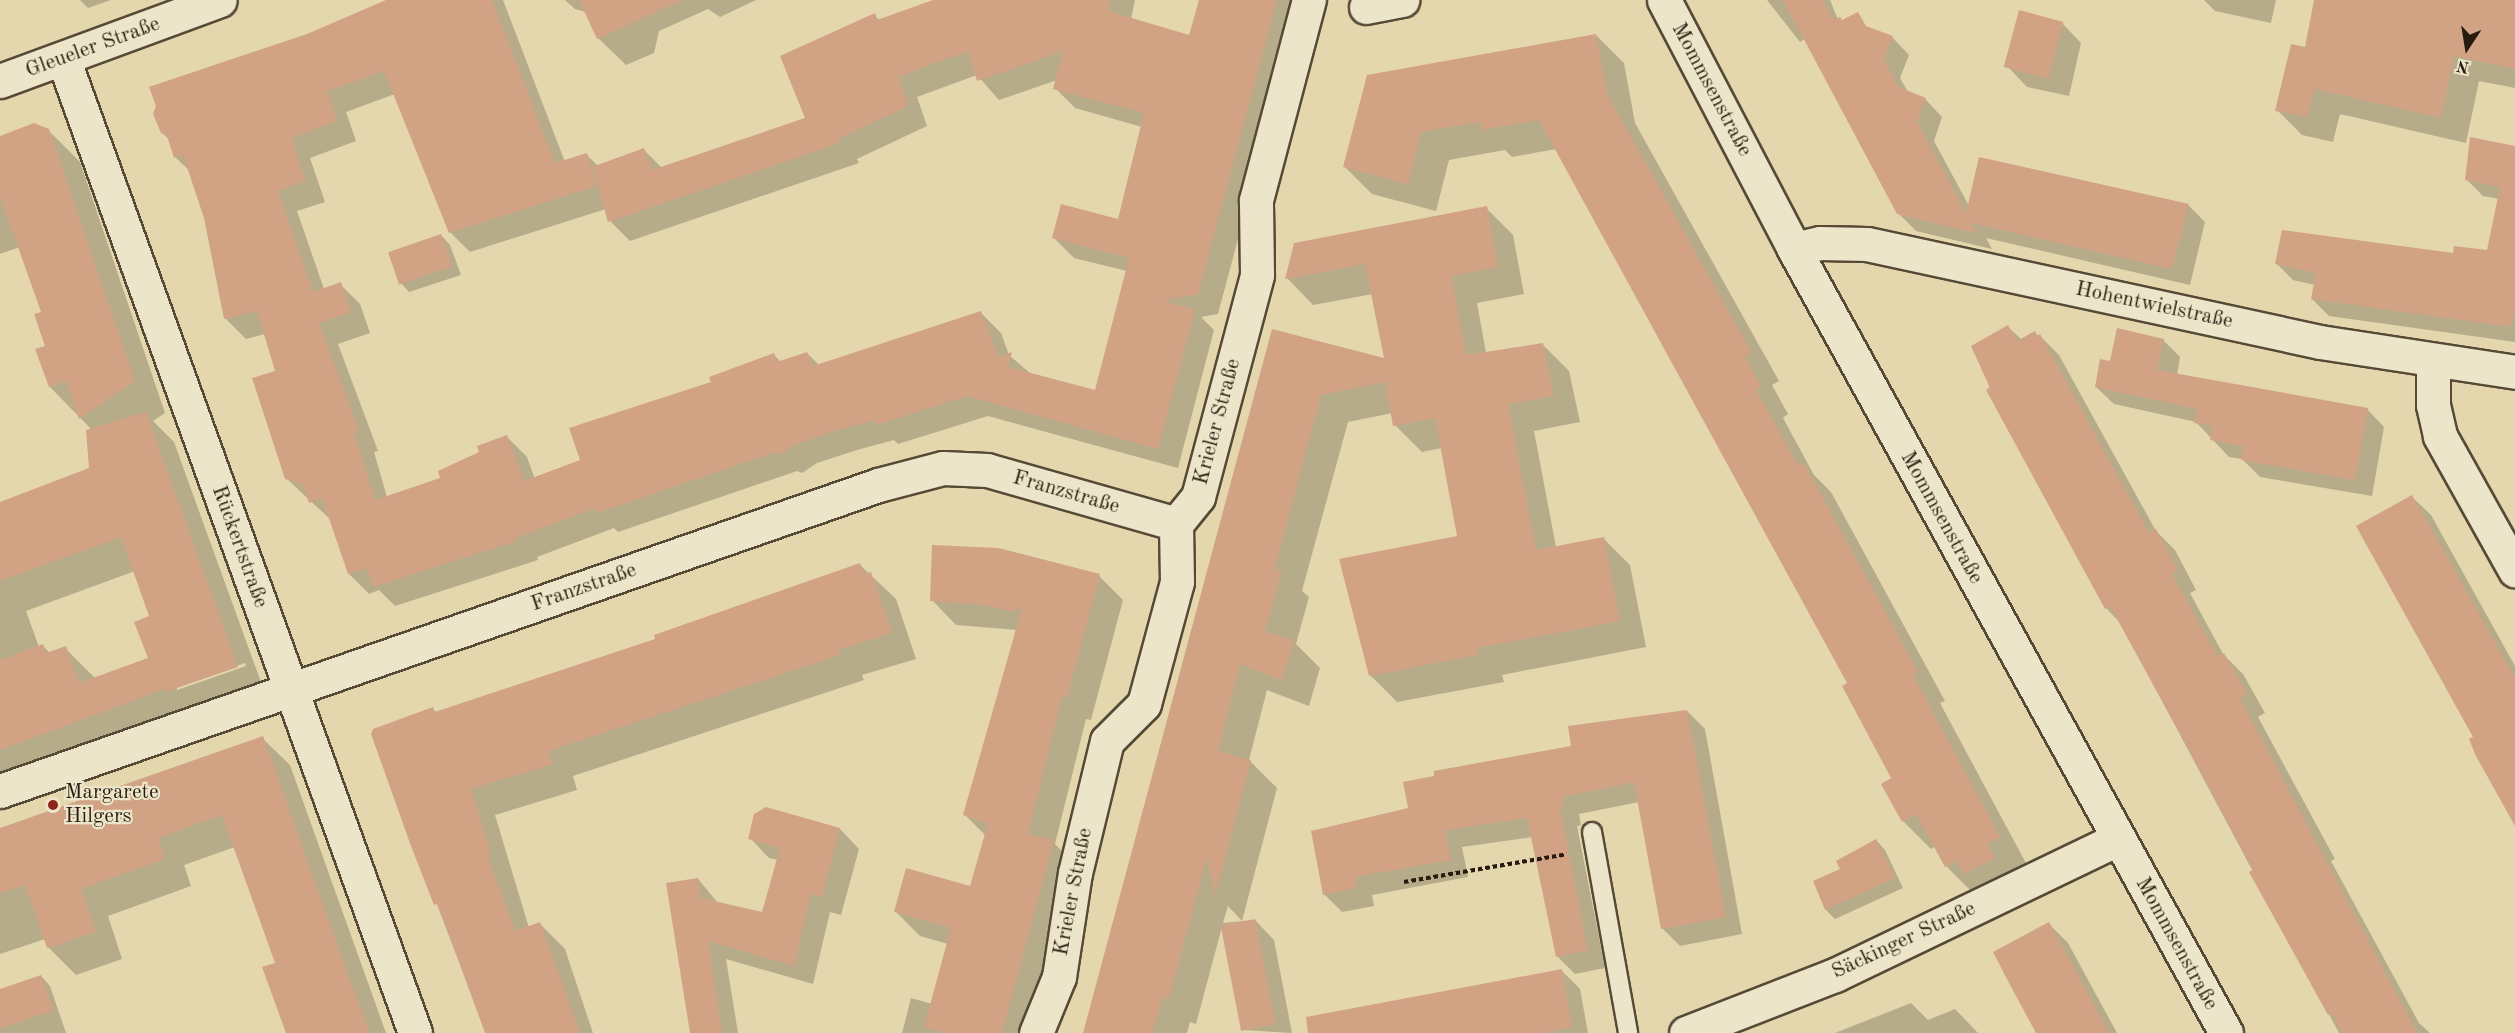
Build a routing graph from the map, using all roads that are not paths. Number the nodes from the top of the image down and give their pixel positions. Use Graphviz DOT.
graph roads {
  1 [pos="220,0"];
  2 [pos="1309,0"];
  3 [pos="1402,0"];
  4 [pos="1664,0"];
  5 [pos="1366,7"];
  6 [pos="64,60"];
  7 [pos="0,81"];
  8 [pos="1794,249"];
  9 [pos="2433,362"];
  10 [pos="2515,372"];
  11 [pos="1176,524"];
  12 [pos="2515,570"];
  13 [pos="290,690"];
  14 [pos="0,791"];
  15 [pos="2117,839"];
  16 [pos="1593,841"];
  17 [pos="1739,1023"];
  18 [pos="415,1033"];
  19 [pos="1036,1033"];
  20 [pos="1628,1033"];
  21 [pos="1686,1033"];
  22 [pos="2226,1033"];
  1 -- 6 [label="street, Gleueler Straße"];
  2 -- 11 [label="street, Krieler Straße"];
  3 -- 5 [label="street"];
  4 -- 8 [label="street, Mommsenstraße"];
  6 -- 7 [label="street, Gleueler Straße"];
  6 -- 13 [label="street, Rückertstraße"];
  8 -- 9 [label="street, Hohentwielstraße"];
  8 -- 15 [label="street, Mommsenstraße"];
  9 -- 10 [label="street, Hohentwielstraße"];
  9 -- 12 [label="street"];
  11 -- 13 [label="street, Franzstraße"];
  11 -- 19 [label="street, Krieler Straße"];
  13 -- 14 [label="street, Franzstraße"];
  13 -- 18 [label="street, Rückertstraße"];
  15 -- 17 [label="street, Säckinger Straße"];
  15 -- 22 [label="street, Mommsenstraße"];
  16 -- 20 [label="lane"];
  17 -- 21 [label="street, Säckinger Straße"];
}
